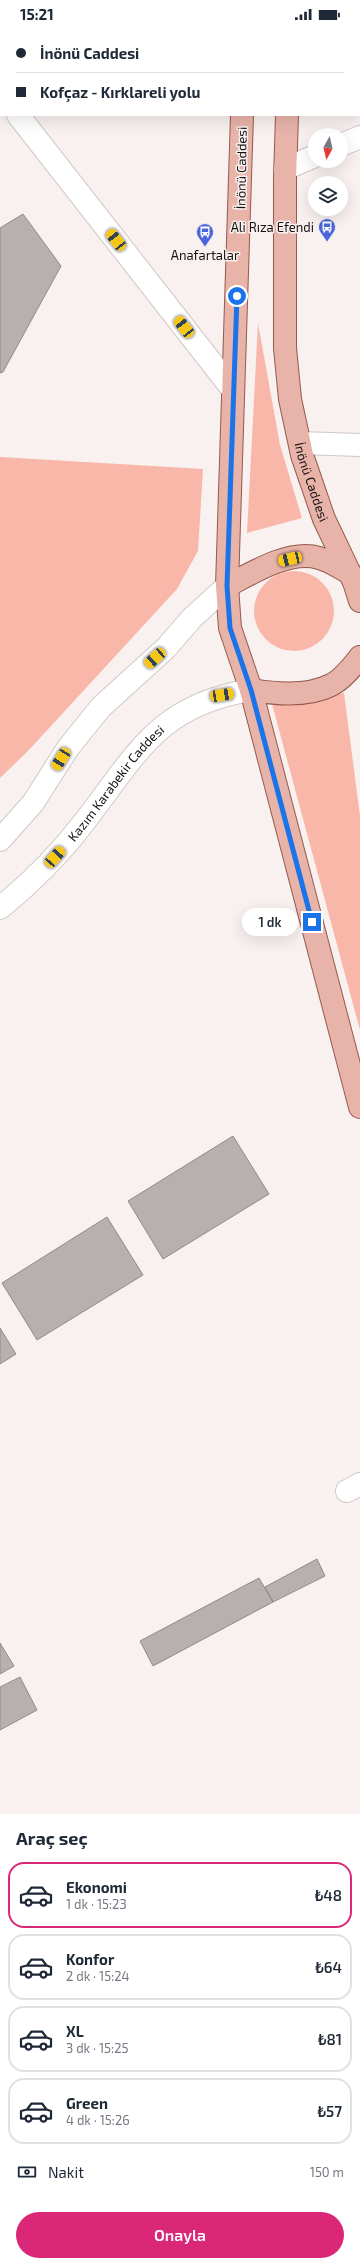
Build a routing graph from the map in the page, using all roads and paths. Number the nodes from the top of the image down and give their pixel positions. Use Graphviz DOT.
graph roads {
  1 [pos="19,116"];
  2 [pos="242,116"];
  3 [pos="287,116"];
  4 [pos="360,137"];
  5 [pos="348,142"];
  6 [pos="308,159"];
  7 [pos="285,169"];
  8 [pos="233,390"];
  9 [pos="300,443"];
  10 [pos="360,445"];
  11 [pos="350,573"];
  12 [pos="227,586"];
  13 [pos="360,601"];
  14 [pos="360,657"];
  15 [pos="251,690"];
  16 [pos="0,840"];
  17 [pos="0,908"];
  18 [pos="360,1106"];
  1 -- 8 [label="street"];
  2 -- 8 [label="main road, İnönü Caddesi"];
  3 -- 7 [label="main road, İnönü Caddesi"];
  4 -- 5 [label="street"];
  6 -- 7 [label="street"];
  7 -- 9 [label="main road, İnönü Caddesi"];
  8 -- 12 [label="main road, İnönü Caddesi"];
  9 -- 10 [label="street"];
  9 -- 11 [label="main road, İnönü Caddesi"];
  11 -- 12 [label="main road"];
  11 -- 13 [label="main road, İnönü Caddesi"];
  12 -- 15 [label="main road, İnönü Caddesi"];
  12 -- 16 [label="street"];
  14 -- 15 [label="main road"];
  15 -- 17 [label="street, Kazım Karabekir Caddesi"];
  15 -- 18 [label="main road, İnönü Caddesi"];
}
